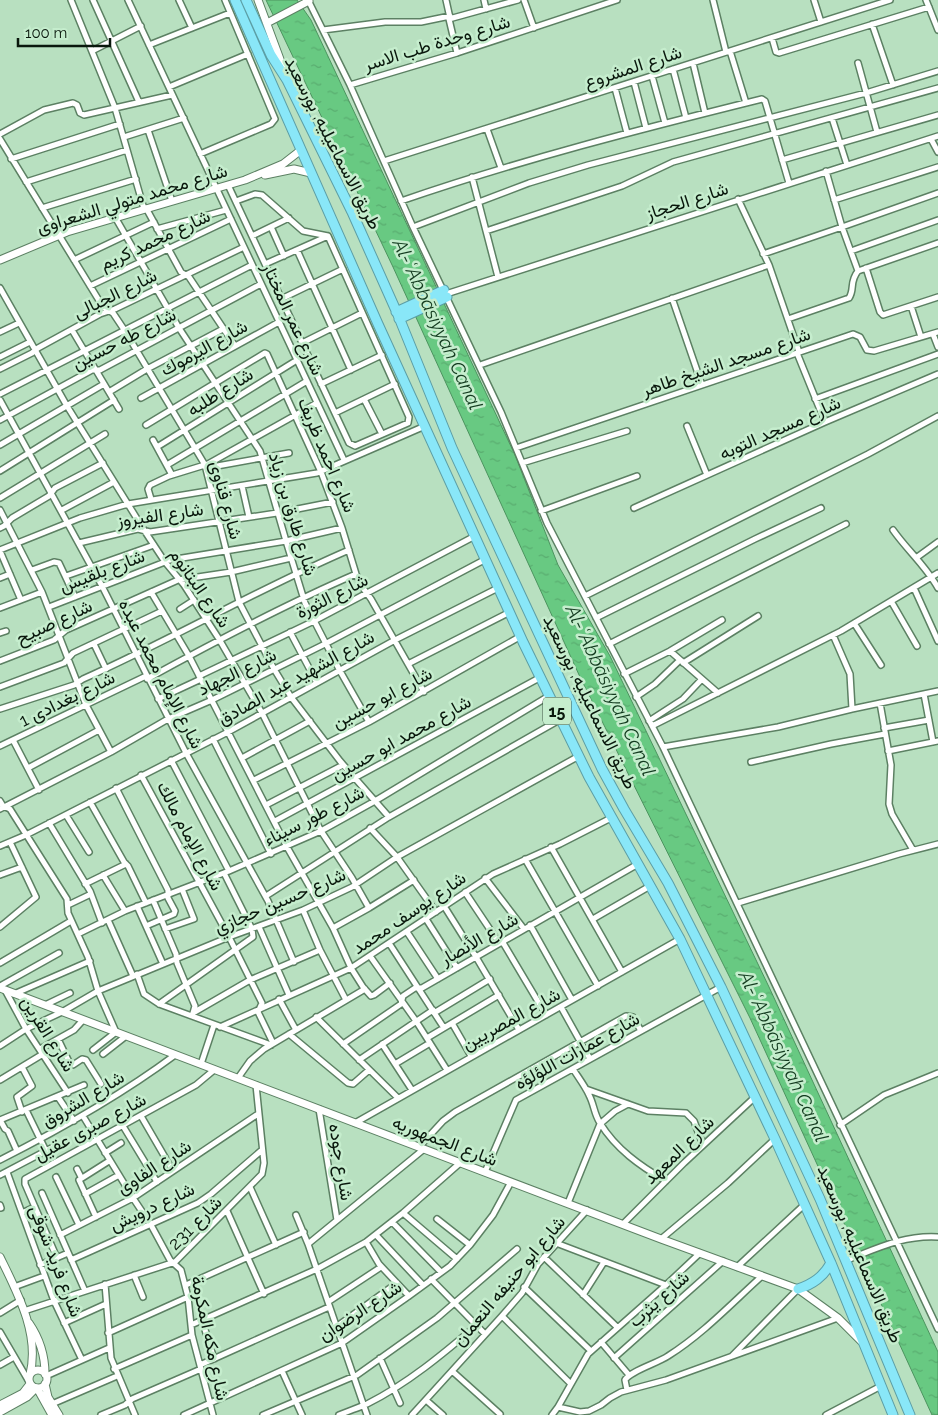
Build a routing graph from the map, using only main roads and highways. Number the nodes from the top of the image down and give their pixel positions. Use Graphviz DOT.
graph roads {
  1 [pos="235,0"];
  2 [pos="246,0"];
  3 [pos="258,0"];
  4 [pos="307,1"];
  5 [pos="267,23"];
  6 [pos="288,80"];
  7 [pos="301,150"];
  8 [pos="311,173"];
  9 [pos="245,180"];
  10 [pos="0,260"];
  11 [pos="445,294"];
  12 [pos="398,315"];
  13 [pos="529,612"];
  14 [pos="511,616"];
  15 [pos="540,635"];
  16 [pos="522,639"];
  17 [pos="1,988"];
  18 [pos="0,1257"];
  19 [pos="831,1263"];
  20 [pos="798,1289"];
  21 [pos="27,1321"];
  22 [pos="865,1344"];
  23 [pos="46,1375"];
  24 [pos="32,1383"];
  25 [pos="45,1384"];
  26 [pos="0,1406"];
  27 [pos="0,1412"];
  28 [pos="52,1415"];
  29 [pos="59,1415"];
  30 [pos="893,1415"];
  31 [pos="910,1415"];
  1 -- 7 [label="highway, طريق الاسماعيليه, بورسعيد / 15"];
  2 -- 6 [label="highway, طريق الاسماعيليه, بورسعيد"];
  3 -- 5 [label="main road"];
  4 -- 5 [label="main road"];
  5 -- 6 [label="main road"];
  6 -- 12 [label="highway, طريق الاسماعيليه, بورسعيد"];
  7 -- 8 [label="highway, طريق الاسماعيليه, بورسعيد / 15"];
  7 -- 9 [label="main road, شارع محمد متولي الشعراوى"];
  8 -- 9 [label="main road, شارع محمد متولي الشعراوى"];
  8 -- 14 [label="highway, طريق الاسماعيليه, بورسعيد / 15"];
  9 -- 10 [label="main road, شارع محمد متولي الشعراوى"];
  11 -- 12 [label="highway"];
  12 -- 13 [label="highway, طريق الاسماعيليه, بورسعيد"];
  13 -- 14 [label="highway"];
  13 -- 15 [label="highway, طريق الاسماعيليه, بورسعيد"];
  14 -- 16 [label="highway, طريق الاسماعيليه, بورسعيد / 15"];
  15 -- 16 [label="highway"];
  15 -- 31 [label="highway, طريق الاسماعيليه, بورسعيد"];
  16 -- 19 [label="highway, طريق الاسماعيليه, بورسعيد / 15"];
  17 -- 20 [label="main road, شارع الجمهوريه"];
  18 -- 21 [label="main road"];
  19 -- 20 [label="highway"];
  19 -- 22 [label="highway, طريق الاسماعيليه, بورسعيد / 15"];
  20 -- 22 [label="main road, شارع الجمهوريه"];
  21 -- 23 [label="main road"];
  21 -- 24 [label="main road"];
  22 -- 30 [label="highway, طريق الاسماعيليه, بورسعيد / 15"];
  23 -- 24 [label="main road"];
  23 -- 25 [label="main road"];
  24 -- 25 [label="main road"];
  24 -- 26 [label="main road"];
  24 -- 27 [label="main road"];
  24 -- 28 [label="main road"];
  25 -- 29 [label="main road"];
}
